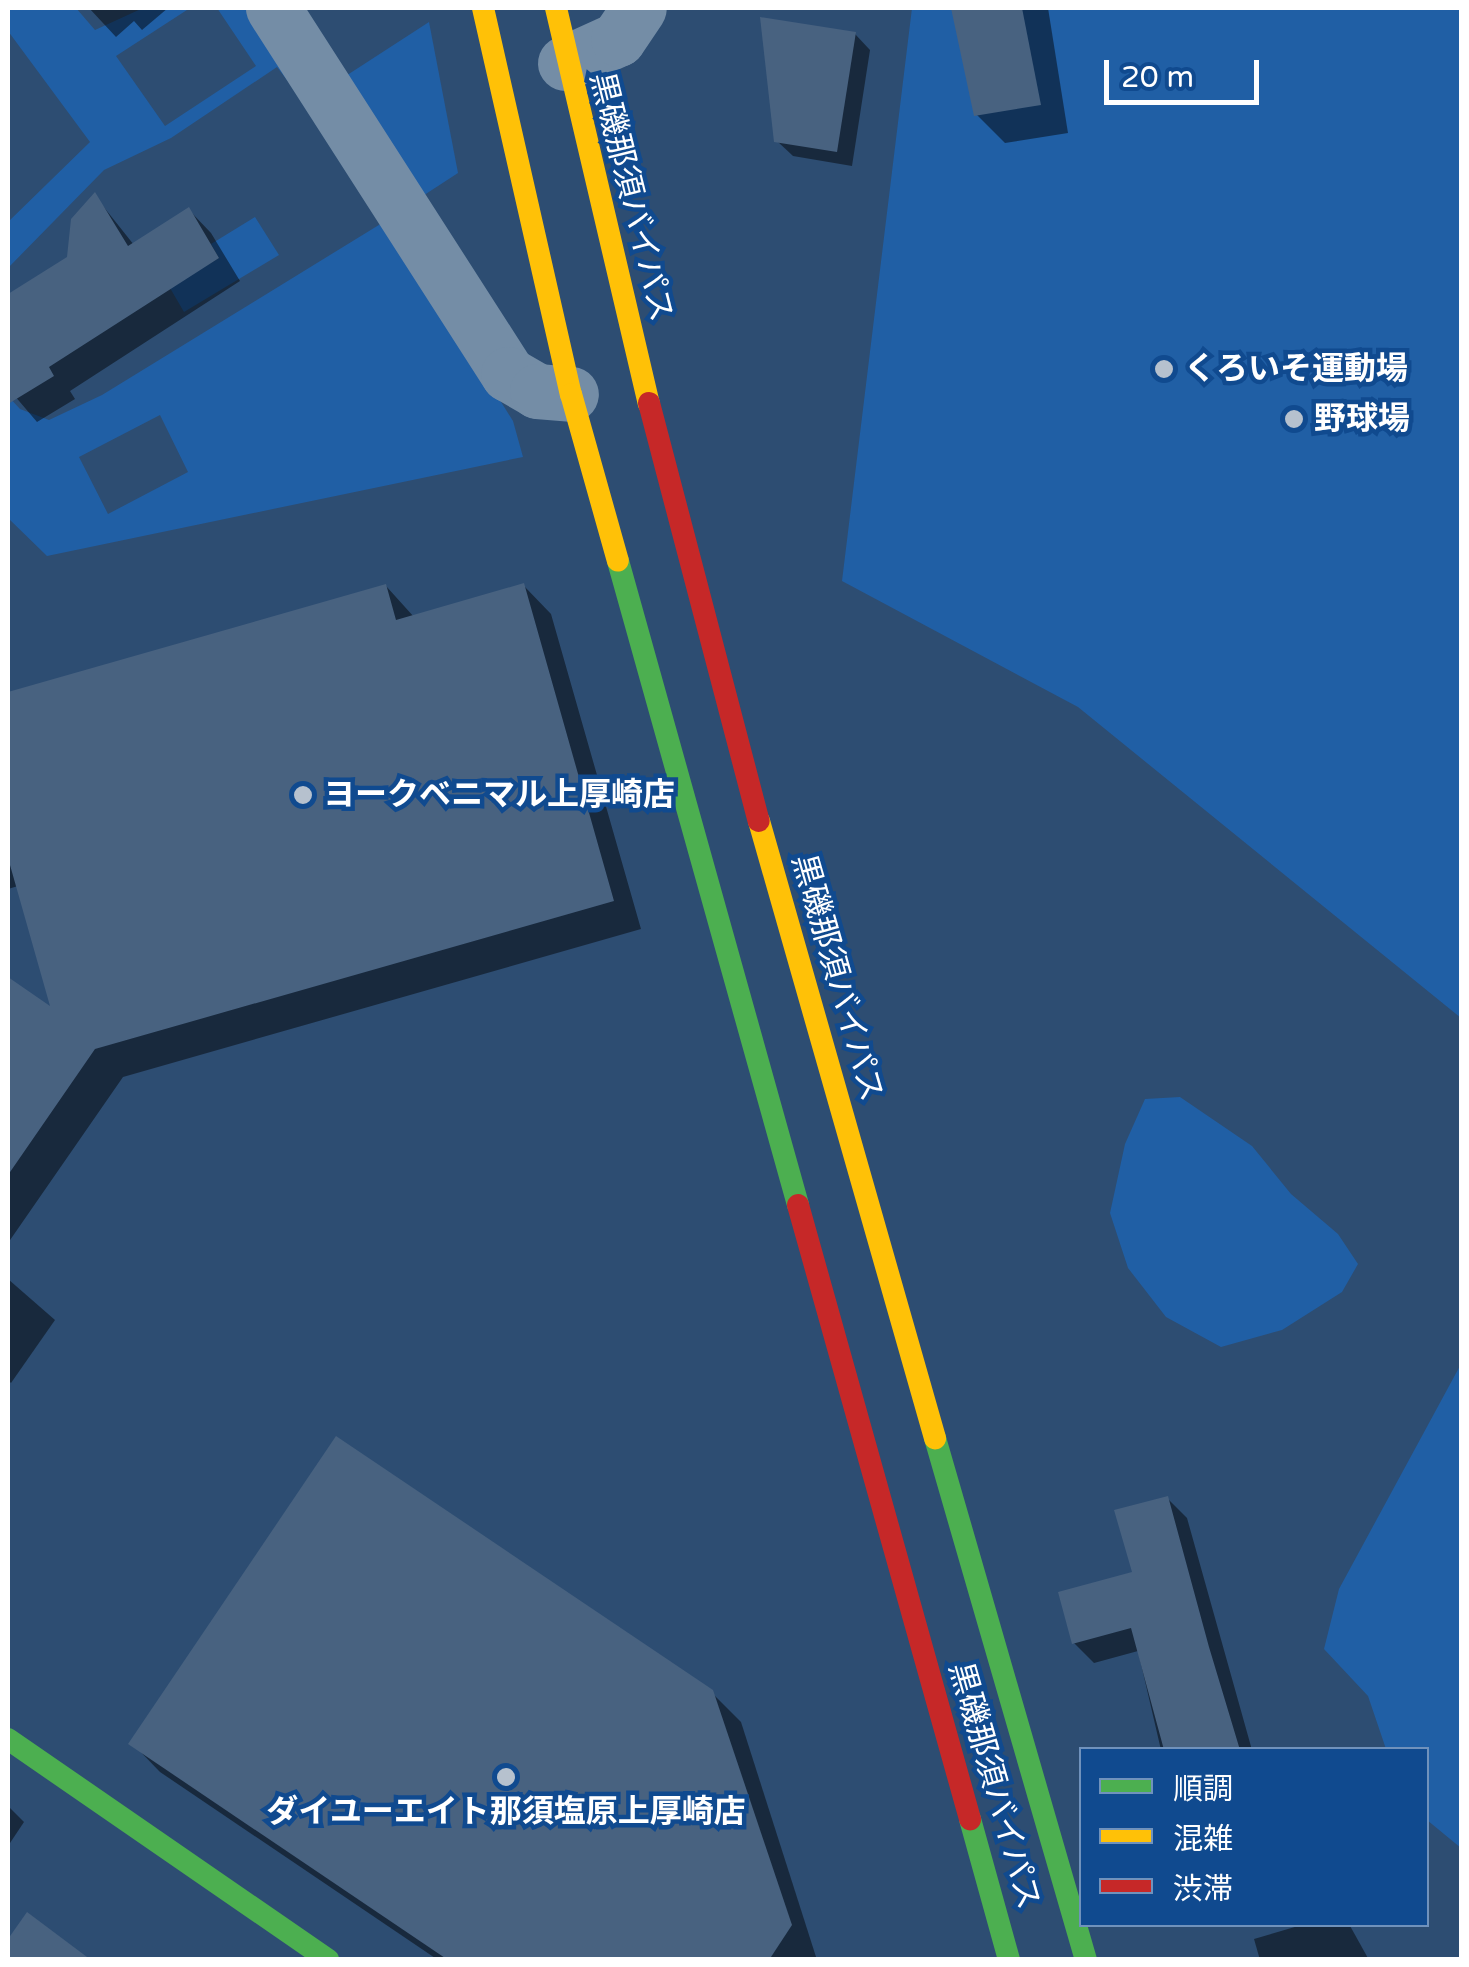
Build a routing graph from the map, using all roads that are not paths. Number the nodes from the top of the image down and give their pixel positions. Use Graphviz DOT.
graph roads {
  1 [pos="274,8"];
  2 [pos="483,8"];
  3 [pos="556,8"];
  4 [pos="639,8"];
  5 [pos="565,63"];
  6 [pos="571,394"];
  7 [pos="8,1739"];
  8 [pos="328,1960"];
  9 [pos="1009,1960"];
  10 [pos="1086,1960"];
  1 -- 6 [label="street"];
  2 -- 6 [label="main road, 黒磯那須バイパス"];
  3 -- 5 [label="main road, 黒磯那須バイパス"];
  4 -- 5 [label="street"];
  5 -- 10 [label="main road, 黒磯那須バイパス"];
  6 -- 9 [label="main road, 黒磯那須バイパス"];
  7 -- 8 [label="main road"];
}
